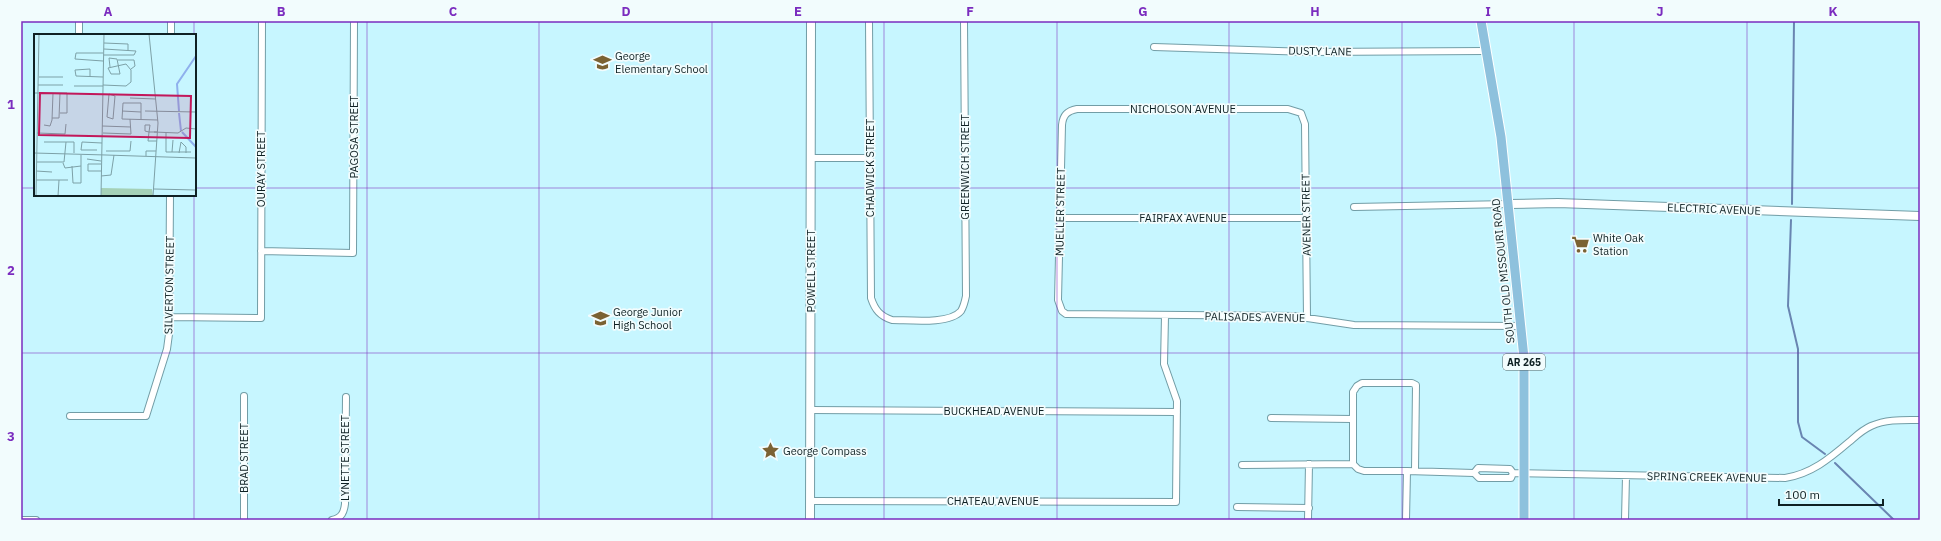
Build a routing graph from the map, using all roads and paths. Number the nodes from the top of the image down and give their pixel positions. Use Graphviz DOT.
graph roads {
  1 [pos="79,21"];
  2 [pos="171,21"];
  3 [pos="262,21"];
  4 [pos="354,21"];
  5 [pos="811,21"];
  6 [pos="870,21"];
  7 [pos="964,21"];
  8 [pos="1481,21"];
  9 [pos="80,34"];
  10 [pos="171,34"];
  11 [pos="1154,47"];
  12 [pos="1486,51"];
  13 [pos="1066,113"];
  14 [pos="1301,113"];
  15 [pos="810,158"];
  16 [pos="870,158"];
  17 [pos="170,196"];
  18 [pos="1509,204"];
  19 [pos="1354,207"];
  20 [pos="1920,216"];
  21 [pos="1060,218"];
  22 [pos="1306,218"];
  23 [pos="261,251"];
  24 [pos="1062,311"];
  25 [pos="878,313"];
  26 [pos="1165,316"];
  27 [pos="170,317"];
  28 [pos="1307,318"];
  29 [pos="1521,326"];
  30 [pos="244,396"];
  31 [pos="346,397"];
  32 [pos="811,410"];
  33 [pos="1177,412"];
  34 [pos="70,416"];
  35 [pos="1271,418"];
  36 [pos="1352,419"];
  37 [pos="1920,420"];
  38 [pos="1309,464"];
  39 [pos="1353,464"];
  40 [pos="1242,465"];
  41 [pos="1415,470"];
  42 [pos="1407,471"];
  43 [pos="1524,474"];
  44 [pos="1626,476"];
  45 [pos="810,501"];
  46 [pos="1237,507"];
  47 [pos="1308,508"];
  48 [pos="21,520"];
  49 [pos="36,520"];
  50 [pos="244,520"];
  51 [pos="332,520"];
  52 [pos="810,520"];
  53 [pos="1308,520"];
  54 [pos="1406,520"];
  55 [pos="1524,520"];
  56 [pos="1625,520"];
  1 -- 9 [label="street"];
  2 -- 10 [label="street"];
  3 -- 23 [label="street, OURAY STREET"];
  4 -- 23 [label="street, PAGOSA STREET"];
  5 -- 15 [label="street, POWELL STREET"];
  6 -- 16 [label="street, CHADWICK STREET"];
  7 -- 25 [label="street, GREENWICH STREET"];
  8 -- 12 [label="main road, SOUTH OLD MISSOURI ROAD / AR 265"];
  11 -- 12 [label="street, DUSTY LANE"];
  12 -- 18 [label="main road, SOUTH OLD MISSOURI ROAD / AR 265"];
  13 -- 14 [label="street, NICHOLSON AVENUE"];
  13 -- 21 [label="street, MUELLER STREET"];
  14 -- 22 [label="street, AVENER STREET"];
  15 -- 16 [label="street"];
  15 -- 32 [label="street, POWELL STREET"];
  16 -- 25 [label="street, CHADWICK STREET"];
  17 -- 27 [label="street, SILVERTON STREET"];
  18 -- 19 [label="street"];
  18 -- 20 [label="street, ELECTRIC AVENUE"];
  18 -- 29 [label="main road, SOUTH OLD MISSOURI ROAD / AR 265"];
  21 -- 22 [label="street, FAIRFAX AVENUE"];
  21 -- 24 [label="street, MUELLER STREET"];
  22 -- 28 [label="street, AVENER STREET"];
  23 -- 27 [label="street, OURAY STREET"];
  24 -- 26 [label="street, PALISADES AVENUE"];
  26 -- 28 [label="street, PALISADES AVENUE"];
  26 -- 33 [label="street"];
  27 -- 34 [label="street, SILVERTON STREET"];
  28 -- 29 [label="street, PALISADES AVENUE"];
  29 -- 43 [label="main road, SOUTH OLD MISSOURI ROAD / AR 265"];
  30 -- 50 [label="street, BRAD STREET"];
  31 -- 51 [label="street, LYNETTE STREET"];
  32 -- 33 [label="street, BUCKHEAD AVENUE"];
  32 -- 45 [label="street, POWELL STREET"];
  33 -- 45 [label="street, CHATEAU AVENUE"];
  35 -- 36 [label="street"];
  36 -- 39 [label="street"];
  36 -- 41 [label="street"];
  37 -- 44 [label="street, SPRING CREEK AVENUE"];
  38 -- 39 [label="street"];
  38 -- 40 [label="street"];
  38 -- 47 [label="street"];
  39 -- 42 [label="street"];
  41 -- 42 [label="street"];
  41 -- 43 [label="street, SPRING CREEK AVENUE"];
  42 -- 54 [label="street"];
  43 -- 44 [label="street, SPRING CREEK AVENUE"];
  43 -- 55 [label="main road, SOUTH OLD MISSOURI ROAD / AR 265"];
  44 -- 56 [label="street"];
  45 -- 52 [label="street, POWELL STREET"];
  46 -- 47 [label="street"];
  47 -- 53 [label="street"];
  48 -- 49 [label="street"];
}
